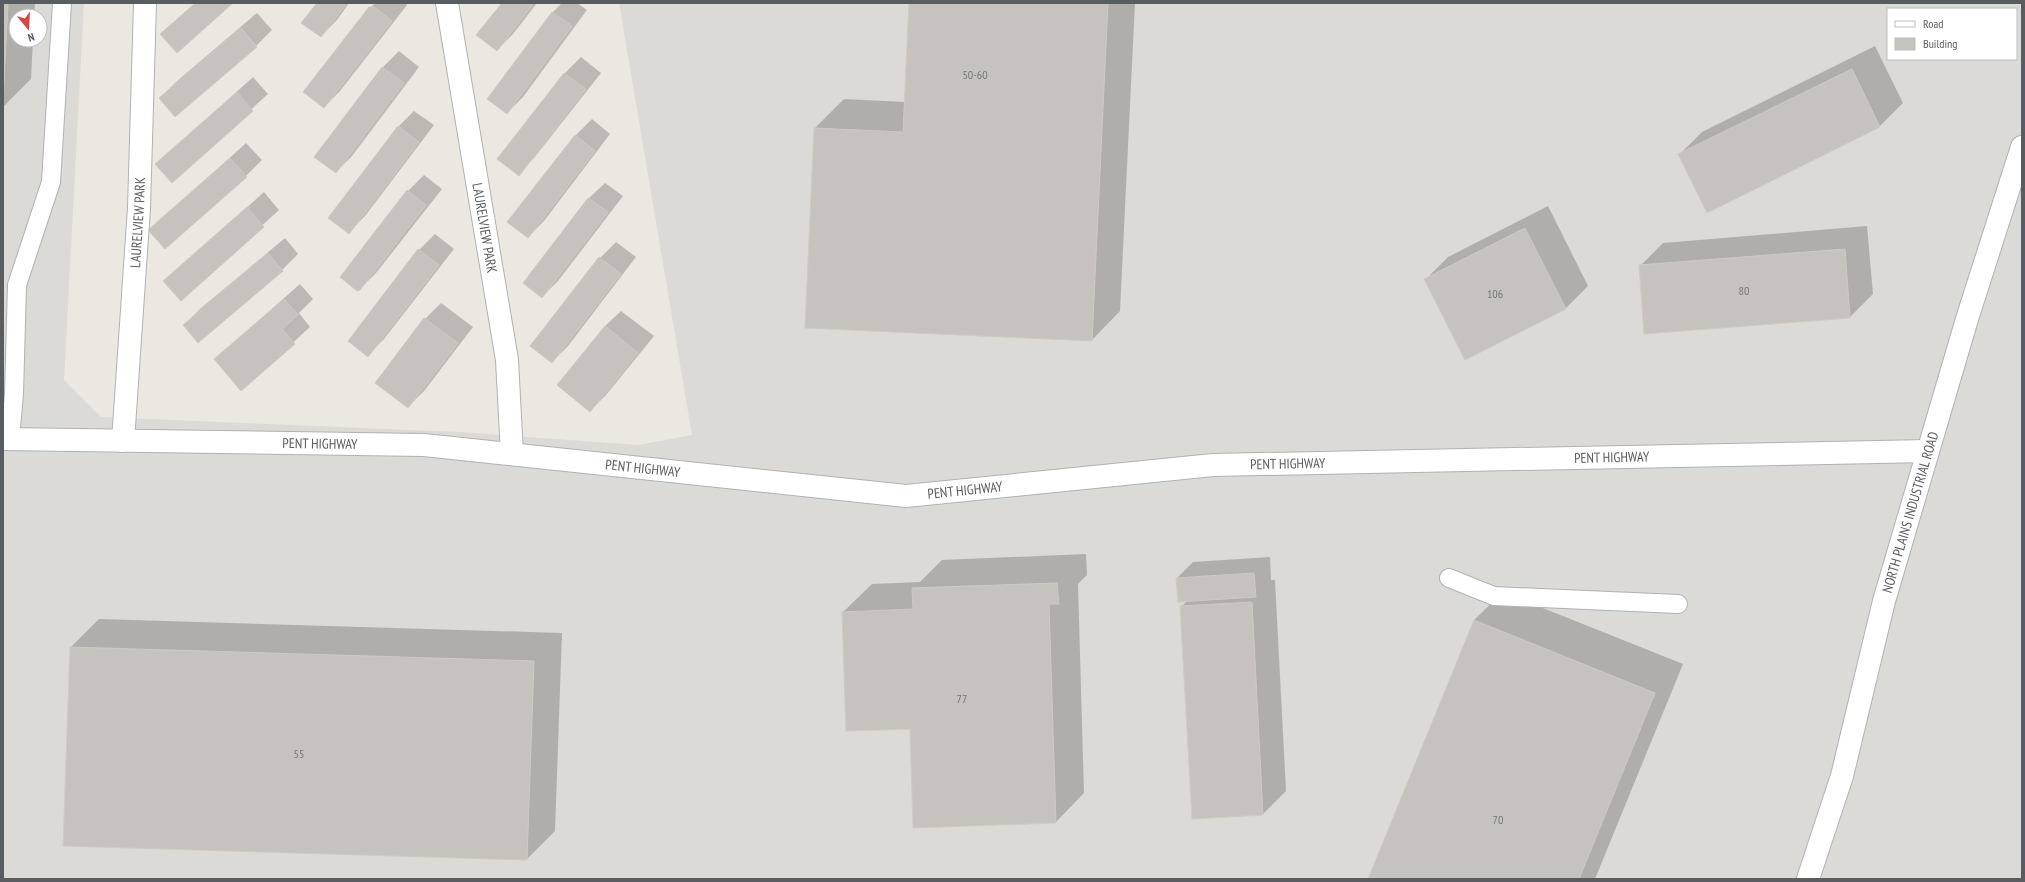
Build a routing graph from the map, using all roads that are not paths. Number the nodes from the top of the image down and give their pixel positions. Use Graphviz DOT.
graph roads {
  1 [pos="62,3"];
  2 [pos="145,3"];
  3 [pos="447,3"];
  4 [pos="2022,147"];
  5 [pos="6,439"];
  6 [pos="123,441"];
  7 [pos="1928,451"];
  8 [pos="512,454"];
  9 [pos="1448,578"];
  10 [pos="1678,604"];
  11 [pos="1808,879"];
  1 -- 5 [label="lane"];
  2 -- 6 [label="street, LAURELVIEW PARK"];
  3 -- 8 [label="street, LAURELVIEW PARK"];
  4 -- 7 [label="street, NORTH PLAINS INDUSTRIAL ROAD"];
  5 -- 6 [label="street, PENT HIGHWAY"];
  6 -- 8 [label="street, PENT HIGHWAY"];
  7 -- 8 [label="street, PENT HIGHWAY"];
  7 -- 11 [label="street, NORTH PLAINS INDUSTRIAL ROAD"];
  9 -- 10 [label="lane"];
}
